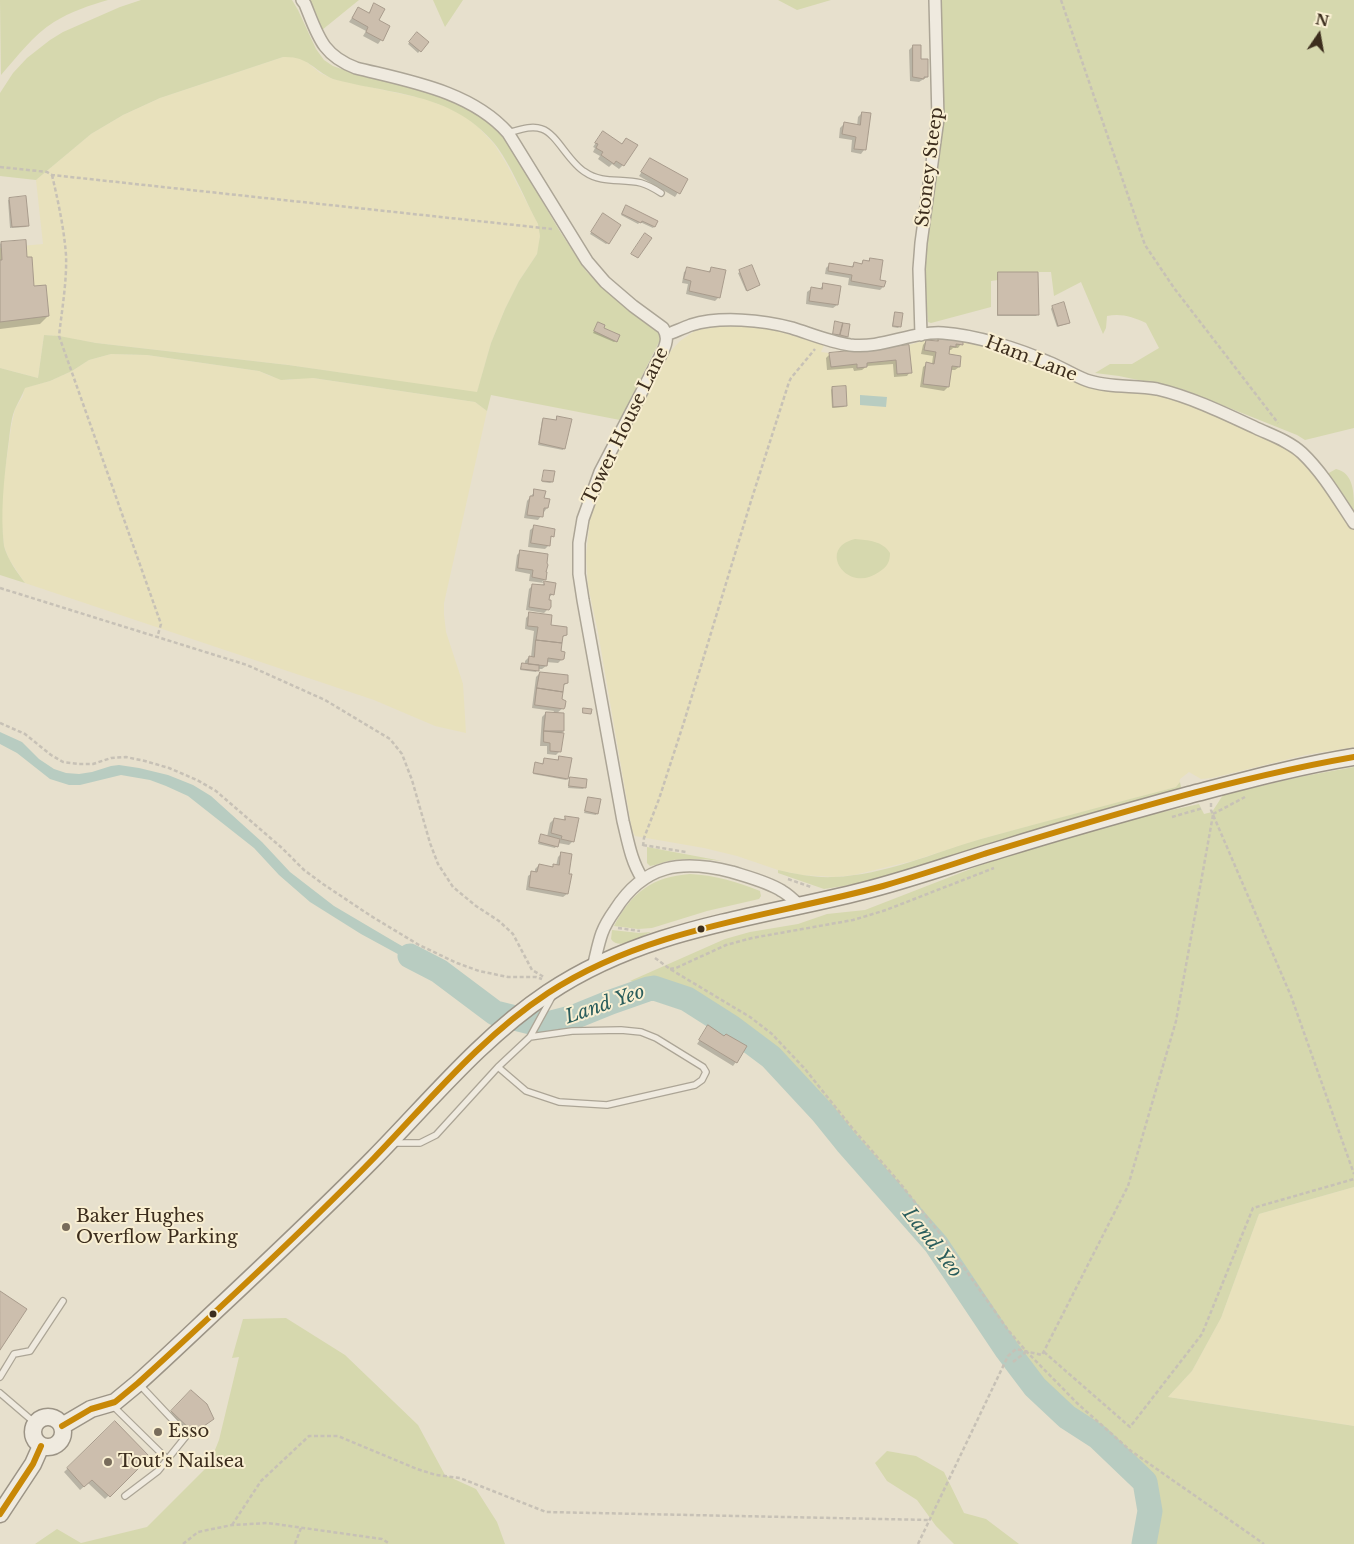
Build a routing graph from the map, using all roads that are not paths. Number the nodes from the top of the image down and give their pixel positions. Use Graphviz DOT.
graph roads {
  1 [pos="302,0"];
  2 [pos="935,0"];
  3 [pos="508,133"];
  4 [pos="661,193"];
  5 [pos="921,334"];
  6 [pos="666,335"];
  7 [pos="1354,523"];
  8 [pos="1354,757"];
  9 [pos="642,878"];
  10 [pos="800,906"];
  11 [pos="593,967"];
  12 [pos="553,990"];
  13 [pos="530,1037"];
  14 [pos="498,1068"];
  15 [pos="389,1143"];
  16 [pos="63,1301"];
  17 [pos="0,1377"];
  18 [pos="138,1383"];
  19 [pos="0,1393"];
  20 [pos="110,1404"];
  21 [pos="35,1423"];
  22 [pos="62,1426"];
  23 [pos="41,1446"];
  24 [pos="167,1459"];
  25 [pos="125,1496"];
  26 [pos="0,1515"];
  1 -- 3 [label="street, Tower House Lane"];
  2 -- 5 [label="street, Stoney Steep"];
  3 -- 4 [label="lane"];
  3 -- 6 [label="street, Tower House Lane"];
  5 -- 6 [label="street, Ham Lane"];
  5 -- 7 [label="street, Ham Lane"];
  6 -- 9 [label="street, Tower House Lane"];
  8 -- 10 [label="main road"];
  9 -- 10 [label="street"];
  9 -- 11 [label="street"];
  10 -- 11 [label="main road"];
  11 -- 12 [label="main road"];
  12 -- 13 [label="lane"];
  12 -- 15 [label="main road"];
  13 -- 14 [label="lane"];
  13 -- 14 [label="lane"];
  14 -- 15 [label="lane"];
  15 -- 18 [label="main road"];
  16 -- 17 [label="lane"];
  18 -- 20 [label="main road"];
  18 -- 24 [label="lane"];
  19 -- 21 [label="lane"];
  20 -- 22 [label="main road"];
  20 -- 24 [label="lane"];
  21 -- 22 [label="main road"];
  21 -- 23 [label="main road"];
  22 -- 23 [label="main road"];
  23 -- 26 [label="main road"];
  24 -- 25 [label="lane"];
}
